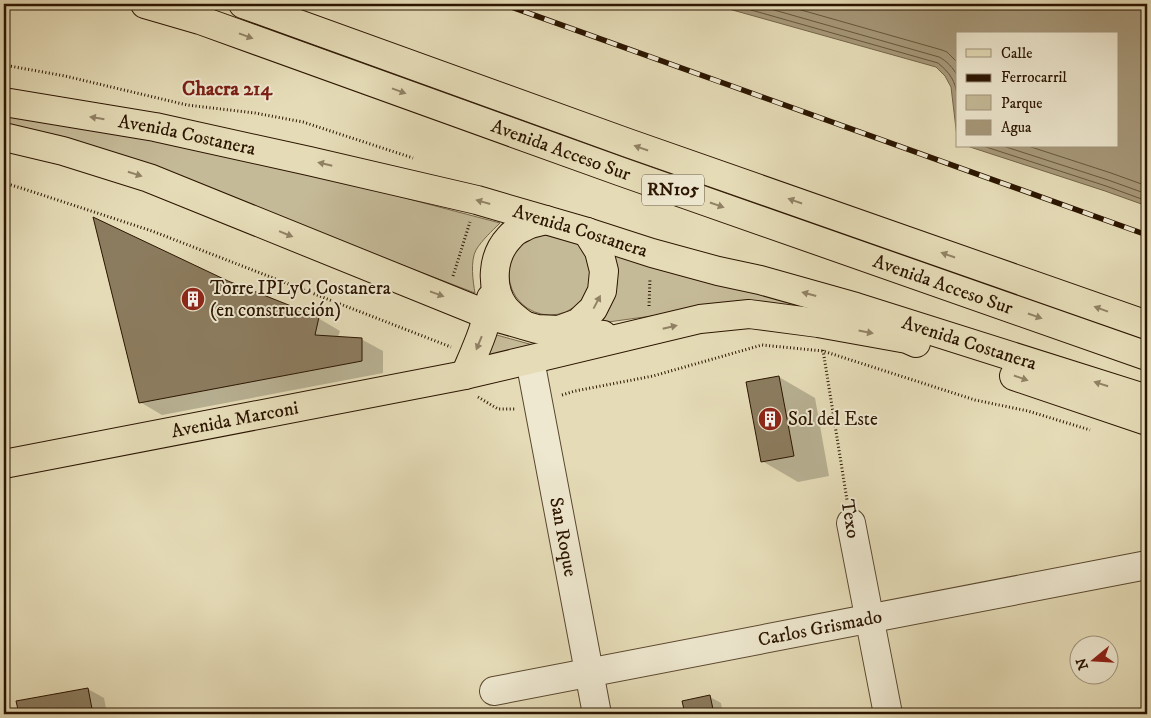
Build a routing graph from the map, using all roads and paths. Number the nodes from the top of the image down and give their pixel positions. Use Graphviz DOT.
graph roads {
  1 [pos="144,4"];
  2 [pos="243,4"];
  3 [pos="4,102"];
  4 [pos="4,137"];
  5 [pos="477,200"];
  6 [pos="546,220"];
  7 [pos="587,232"];
  8 [pos="652,253"];
  9 [pos="494,279"];
  10 [pos="446,298"];
  11 [pos="488,315"];
  12 [pos="818,323"];
  13 [pos="524,325"];
  14 [pos="1147,325"];
  15 [pos="635,335"];
  16 [pos="559,337"];
  17 [pos="1147,356"];
  18 [pos="530,360"];
  19 [pos="465,375"];
  20 [pos="1147,399"];
  21 [pos="1147,421"];
  22 [pos="4,464"];
  23 [pos="851,523"];
  24 [pos="1147,565"];
  25 [pos="869,618"];
  26 [pos="590,672"];
  27 [pos="494,691"];
  28 [pos="597,714"];
  29 [pos="888,714"];
  1 -- 17 [label="main road, Avenida Acceso Sur / RN105, one-way"];
  14 -- 2 [label="main road, Avenida Acceso Sur / RN105, one-way"];
  5 -- 3 [label="main road, Avenida Costanera, one-way"];
  4 -- 10 [label="main road, Avenida Costanera, one-way"];
  6 -- 5 [label="main road, Avenida Costanera, one-way"];
  5 -- 10 [label="path"];
  6 -- 7 [label="main road, Avenida Costanera"];
  6 -- 9 [label="main road"];
  7 -- 8 [label="main road, Avenida Costanera"];
  16 -- 7 [label="main road, one-way"];
  8 -- 15 [label="path"];
  20 -- 8 [label="main road, Avenida Costanera, one-way"];
  9 -- 11 [label="main road"];
  9 -- 13 [label="main road"];
  10 -- 11 [label="main road, Avenida Costanera"];
  11 -- 13 [label="main road, Avenida Costanera"];
  11 -- 19 [label="main road, one-way"];
  15 -- 12 [label="main road, Avenida Costanera, one-way"];
  12 -- 21 [label="main road, Avenida Costanera, one-way"];
  12 -- 23 [label="path, Texo"];
  13 -- 16 [label="main road, Avenida Costanera"];
  15 -- 16 [label="main road, Avenida Costanera"];
  16 -- 18 [label="main road, Avenida Marconi"];
  18 -- 19 [label="main road, Avenida Marconi"];
  18 -- 26 [label="street, San Roque"];
  19 -- 22 [label="main road, Avenida Marconi"];
  23 -- 25 [label="street, Texo"];
  24 -- 25 [label="street, Carlos Grismado"];
  25 -- 26 [label="street, Carlos Grismado"];
  25 -- 29 [label="street, Texo"];
  26 -- 27 [label="street, Carlos Grismado"];
  26 -- 28 [label="street, San Roque"];
}
